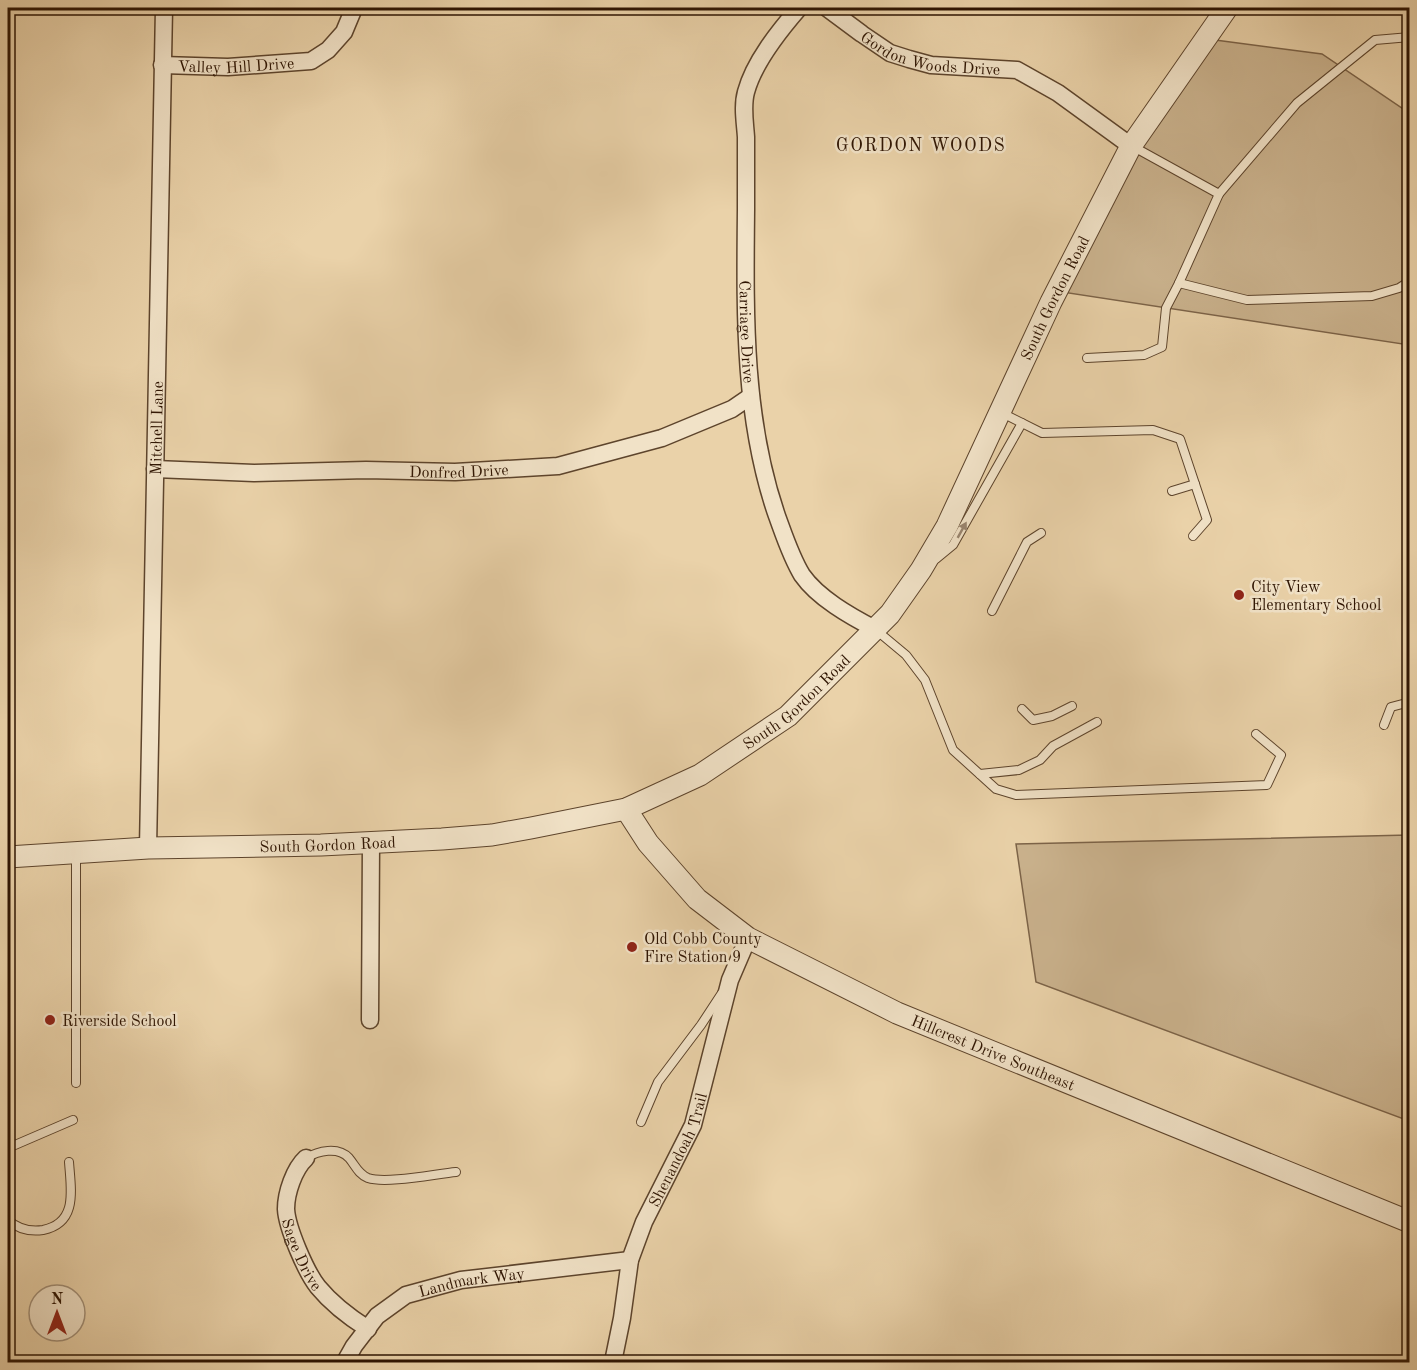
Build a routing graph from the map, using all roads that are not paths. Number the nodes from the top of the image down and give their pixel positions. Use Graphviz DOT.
graph roads {
  1 [pos="164,8"];
  2 [pos="354,8"];
  3 [pos="799,8"];
  4 [pos="827,8"];
  5 [pos="1227,8"];
  6 [pos="1410,37"];
  7 [pos="162,64"];
  8 [pos="1131,146"];
  9 [pos="1219,194"];
  10 [pos="1410,281"];
  11 [pos="1179,283"];
  12 [pos="1087,358"];
  13 [pos="751,396"];
  14 [pos="1000,412"];
  15 [pos="1022,423"];
  16 [pos="155,469"];
  17 [pos="1195,484"];
  18 [pos="1172,491"];
  19 [pos="1041,534"];
  20 [pos="1193,536"];
  21 [pos="921,570"];
  22 [pos="992,611"];
  23 [pos="875,629"];
  24 [pos="1410,702"];
  25 [pos="1072,706"];
  26 [pos="1022,709"];
  27 [pos="1097,722"];
  28 [pos="1384,725"];
  29 [pos="1256,734"];
  30 [pos="980,774"];
  31 [pos="626,809"];
  32 [pos="371,842"];
  33 [pos="148,848"];
  34 [pos="76,852"];
  35 [pos="8,857"];
  36 [pos="748,938"];
  37 [pos="730,980"];
  38 [pos="370,1020"];
  39 [pos="76,1083"];
  40 [pos="73,1119"];
  41 [pos="641,1122"];
  42 [pos="8,1148"];
  43 [pos="306,1158"];
  44 [pos="69,1162"];
  45 [pos="456,1172"];
  46 [pos="8,1220"];
  47 [pos="1410,1222"];
  48 [pos="630,1260"];
  49 [pos="368,1329"];
  50 [pos="345,1362"];
  51 [pos="613,1362"];
  1 -- 7 [label="street, Mitchell Lane"];
  2 -- 7 [label="street, Valley Hill Drive"];
  3 -- 13 [label="street, Carriage Drive"];
  4 -- 8 [label="street, Gordon Woods Drive"];
  5 -- 8 [label="street, South Gordon Road"];
  6 -- 9 [label="lane"];
  7 -- 16 [label="street, Mitchell Lane"];
  8 -- 9 [label="lane"];
  8 -- 14 [label="street, South Gordon Road"];
  9 -- 11 [label="lane"];
  10 -- 11 [label="lane"];
  11 -- 12 [label="lane"];
  13 -- 16 [label="street, Donfred Drive"];
  13 -- 23 [label="street, Carriage Drive"];
  14 -- 15 [label="lane"];
  14 -- 21 [label="street, South Gordon Road"];
  15 -- 17 [label="lane"];
  21 -- 15 [label="lane, one-way"];
  16 -- 33 [label="street, Mitchell Lane"];
  17 -- 18 [label="lane"];
  17 -- 20 [label="lane"];
  19 -- 22 [label="lane"];
  21 -- 23 [label="street, South Gordon Road"];
  23 -- 30 [label="lane"];
  23 -- 31 [label="street, South Gordon Road"];
  24 -- 28 [label="lane"];
  25 -- 26 [label="lane"];
  27 -- 30 [label="lane"];
  29 -- 30 [label="lane"];
  31 -- 32 [label="street, South Gordon Road"];
  31 -- 36 [label="street, Hillcrest Drive Southeast"];
  32 -- 33 [label="street, South Gordon Road"];
  32 -- 38 [label="street"];
  33 -- 34 [label="street, South Gordon Road"];
  34 -- 35 [label="street, South Gordon Road"];
  34 -- 39 [label="lane"];
  36 -- 37 [label="street, Shenandoah Trail"];
  36 -- 47 [label="street, Hillcrest Drive Southeast"];
  37 -- 41 [label="lane"];
  37 -- 48 [label="street, Shenandoah Trail"];
  40 -- 42 [label="lane"];
  43 -- 45 [label="lane"];
  43 -- 49 [label="street, Sage Drive"];
  44 -- 46 [label="lane"];
  48 -- 49 [label="street, Landmark Way"];
  48 -- 51 [label="street, Shenandoah Trail"];
  49 -- 50 [label="street, Landmark Way"];
}
